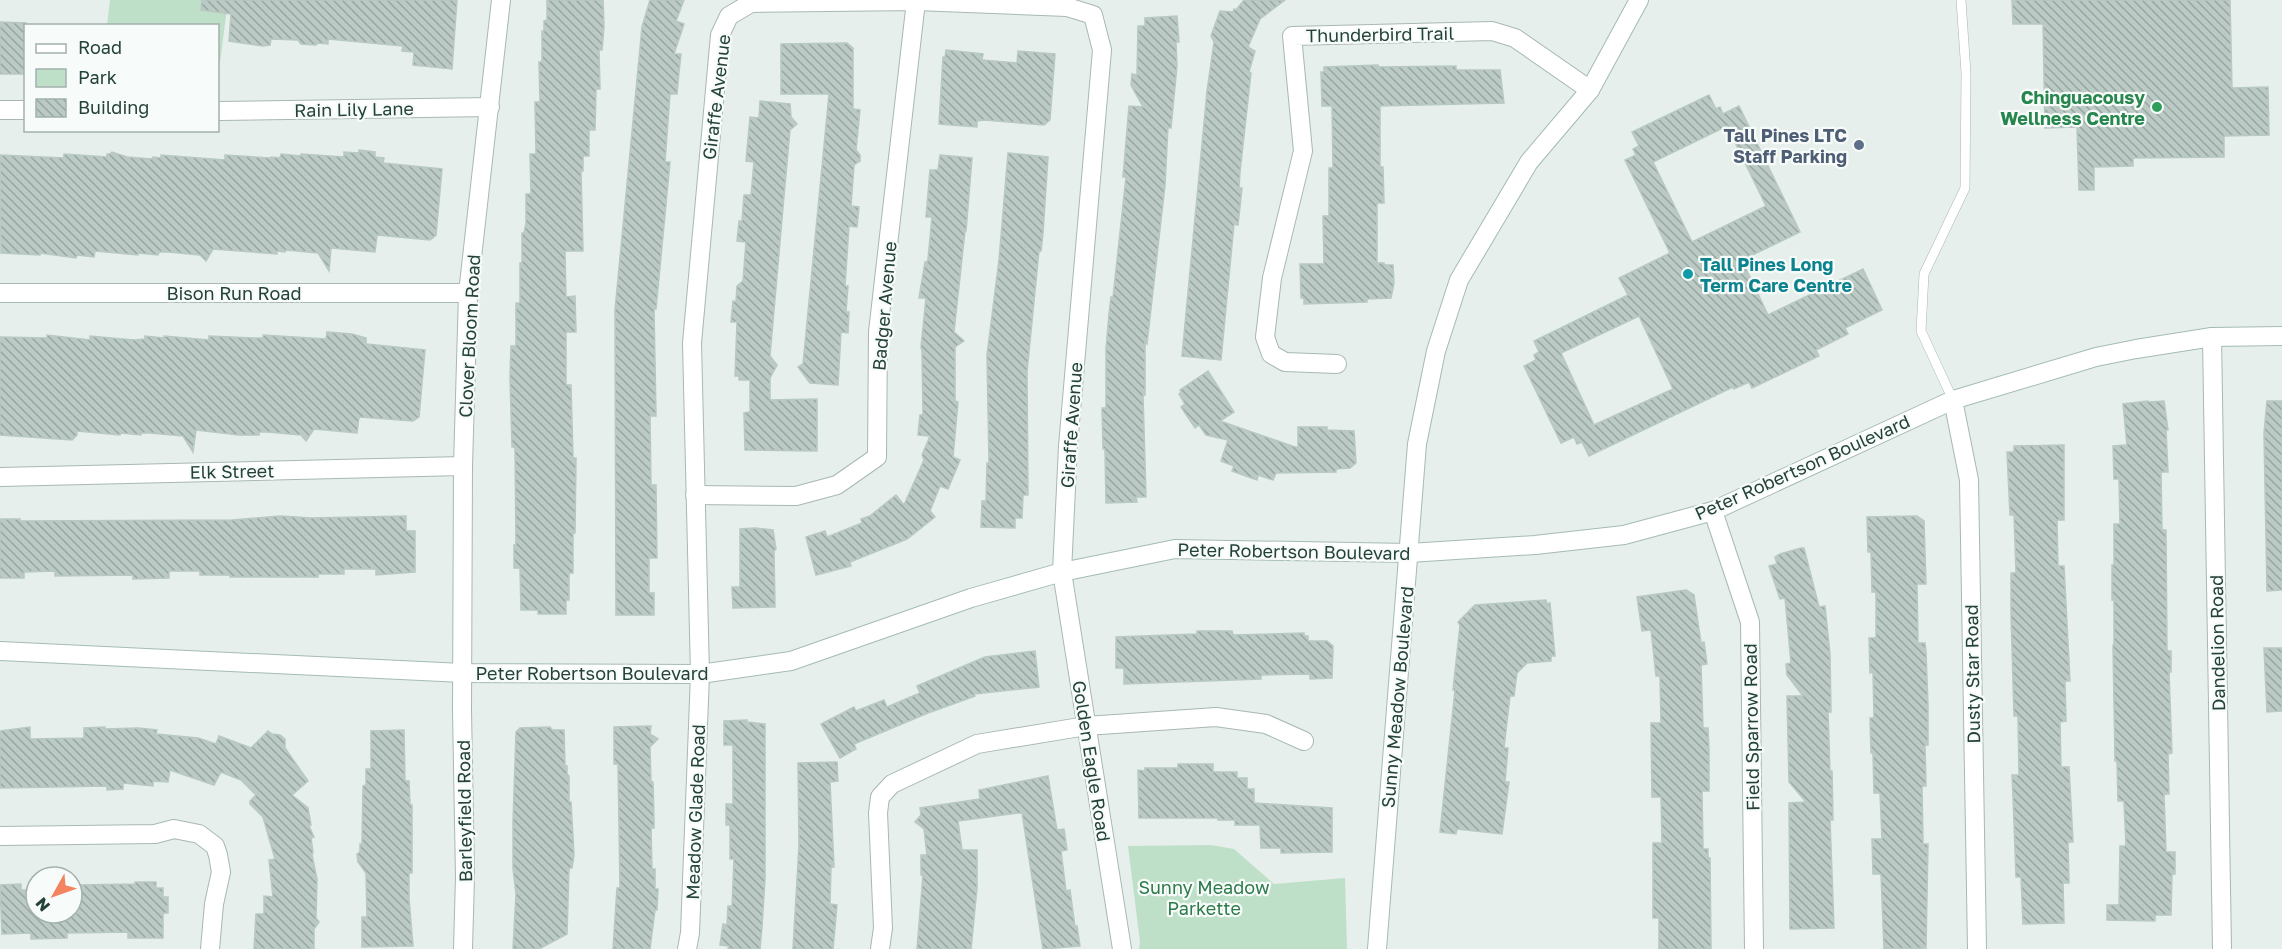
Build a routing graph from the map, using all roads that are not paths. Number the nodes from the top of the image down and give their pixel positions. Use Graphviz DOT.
graph roads {
  1 [pos="501,0"];
  2 [pos="1639,0"];
  3 [pos="1961,0"];
  4 [pos="916,1"];
  5 [pos="1590,90"];
  6 [pos="490,107"];
  7 [pos="0,110"];
  8 [pos="24,110"];
  9 [pos="219,111"];
  10 [pos="0,293"];
  11 [pos="468,293"];
  12 [pos="2212,336"];
  13 [pos="2282,336"];
  14 [pos="1337,364"];
  15 [pos="1953,400"];
  16 [pos="463,466"];
  17 [pos="0,477"];
  18 [pos="695,495"];
  19 [pos="1713,511"];
  20 [pos="1409,554"];
  21 [pos="1062,572"];
  22 [pos="0,651"];
  23 [pos="463,673"];
  24 [pos="700,674"];
  25 [pos="1086,726"];
  26 [pos="1304,741"];
  27 [pos="0,836"];
  28 [pos="210,949"];
  29 [pos="463,949"];
  30 [pos="687,949"];
  31 [pos="880,949"];
  32 [pos="1122,949"];
  33 [pos="1377,949"];
  34 [pos="1754,949"];
  35 [pos="1977,949"];
  36 [pos="2222,949"];
  1 -- 6 [label="street, Clover Bloom Road"];
  2 -- 5 [label="street, Sunny Meadow Boulevard"];
  3 -- 15 [label="lane"];
  4 -- 18 [label="street, Badger Avenue"];
  4 -- 18 [label="street, Giraffe Avenue"];
  4 -- 21 [label="street, Giraffe Avenue"];
  5 -- 14 [label="street, Thunderbird Trail"];
  5 -- 20 [label="street, Sunny Meadow Boulevard"];
  6 -- 9 [label="street, Rain Lily Lane"];
  6 -- 11 [label="street, Clover Bloom Road"];
  7 -- 8 [label="street"];
  10 -- 11 [label="street, Bison Run Road"];
  11 -- 16 [label="street, Clover Bloom Road"];
  12 -- 13 [label="street, Peter Robertson Boulevard"];
  12 -- 15 [label="street, Peter Robertson Boulevard"];
  12 -- 36 [label="street, Dandelion Road"];
  15 -- 19 [label="street, Peter Robertson Boulevard"];
  15 -- 35 [label="street, Dusty Star Road"];
  16 -- 17 [label="street, Elk Street"];
  16 -- 23 [label="street, Clover Bloom Road"];
  18 -- 24 [label="street, Giraffe Avenue"];
  19 -- 20 [label="street, Peter Robertson Boulevard"];
  19 -- 34 [label="street, Field Sparrow Road"];
  20 -- 21 [label="street, Peter Robertson Boulevard"];
  20 -- 33 [label="street, Sunny Meadow Boulevard"];
  21 -- 24 [label="street, Peter Robertson Boulevard"];
  21 -- 25 [label="street, Golden Eagle Road"];
  22 -- 23 [label="street, Peter Robertson Boulevard"];
  23 -- 24 [label="street, Peter Robertson Boulevard"];
  23 -- 29 [label="street, Barleyfield Road"];
  24 -- 30 [label="street, Meadow Glade Road"];
  25 -- 26 [label="street"];
  25 -- 31 [label="street"];
  25 -- 32 [label="street, Golden Eagle Road"];
  27 -- 28 [label="street"];
}
